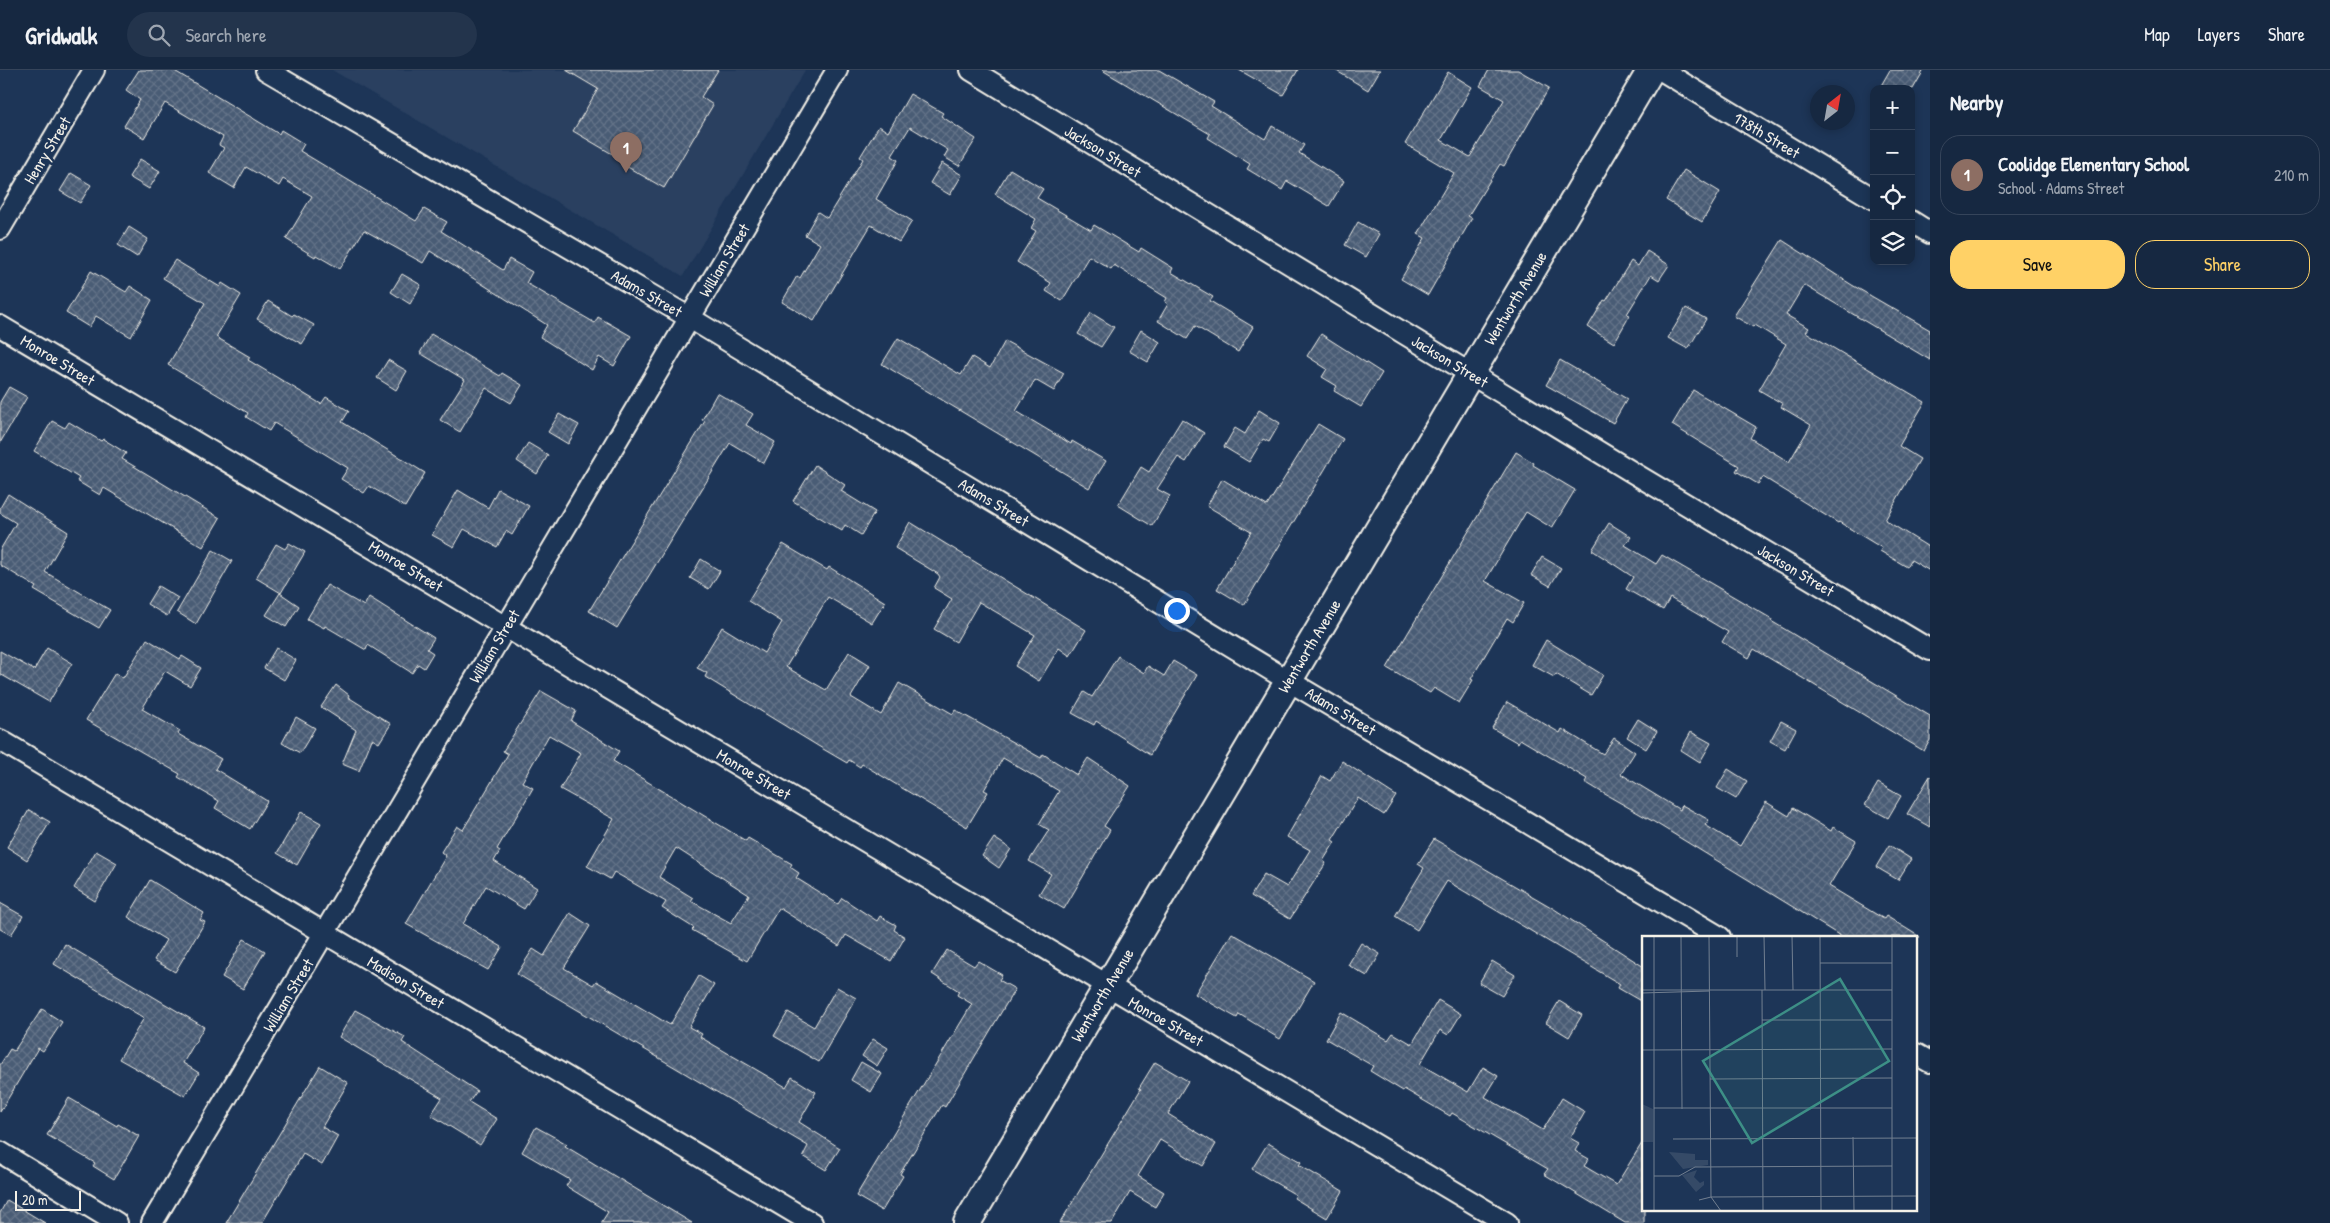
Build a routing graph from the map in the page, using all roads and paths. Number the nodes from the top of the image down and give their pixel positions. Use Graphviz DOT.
graph roads {
  1 [pos="94,70"];
  2 [pos="266,70"];
  3 [pos="837,70"];
  4 [pos="971,70"];
  5 [pos="1651,70"];
  6 [pos="1661,70"];
  7 [pos="1870,197"];
  8 [pos="1915,224"];
  9 [pos="0,229"];
  10 [pos="1930,233"];
  11 [pos="690,318"];
  12 [pos="0,326"];
  13 [pos="1470,374"];
  14 [pos="507,626"];
  15 [pos="1930,650"];
  16 [pos="1289,680"];
  17 [pos="0,740"];
  18 [pos="324,933"];
  19 [pos="1718,936"];
  20 [pos="1107,986"];
  21 [pos="1918,1055"];
  22 [pos="1930,1062"];
  23 [pos="0,1152"];
  24 [pos="117,1223"];
  25 [pos="152,1223"];
  26 [pos="812,1223"];
  27 [pos="967,1223"];
  28 [pos="1507,1223"];
  1 -- 9 [label="street, Henry Street"];
  2 -- 11 [label="street, Adams Street"];
  3 -- 11 [label="street, William Street"];
  4 -- 13 [label="street, Jackson Street"];
  5 -- 13 [label="street, Wentworth Avenue"];
  6 -- 7 [label="street, 178th Street"];
  8 -- 10 [label="street"];
  11 -- 14 [label="street, William Street"];
  11 -- 16 [label="street, Adams Street"];
  12 -- 14 [label="street, Monroe Street"];
  13 -- 15 [label="street, Jackson Street"];
  13 -- 16 [label="street, Wentworth Avenue"];
  14 -- 18 [label="street, William Street"];
  14 -- 20 [label="street, Monroe Street"];
  16 -- 19 [label="street, Adams Street"];
  16 -- 20 [label="street, Wentworth Avenue"];
  17 -- 18 [label="street, Madison Street"];
  18 -- 25 [label="street, William Street"];
  18 -- 26 [label="street, Madison Street"];
  20 -- 27 [label="street, Wentworth Avenue"];
  20 -- 28 [label="street, Monroe Street"];
  21 -- 22 [label="street"];
  23 -- 24 [label="street"];
}
